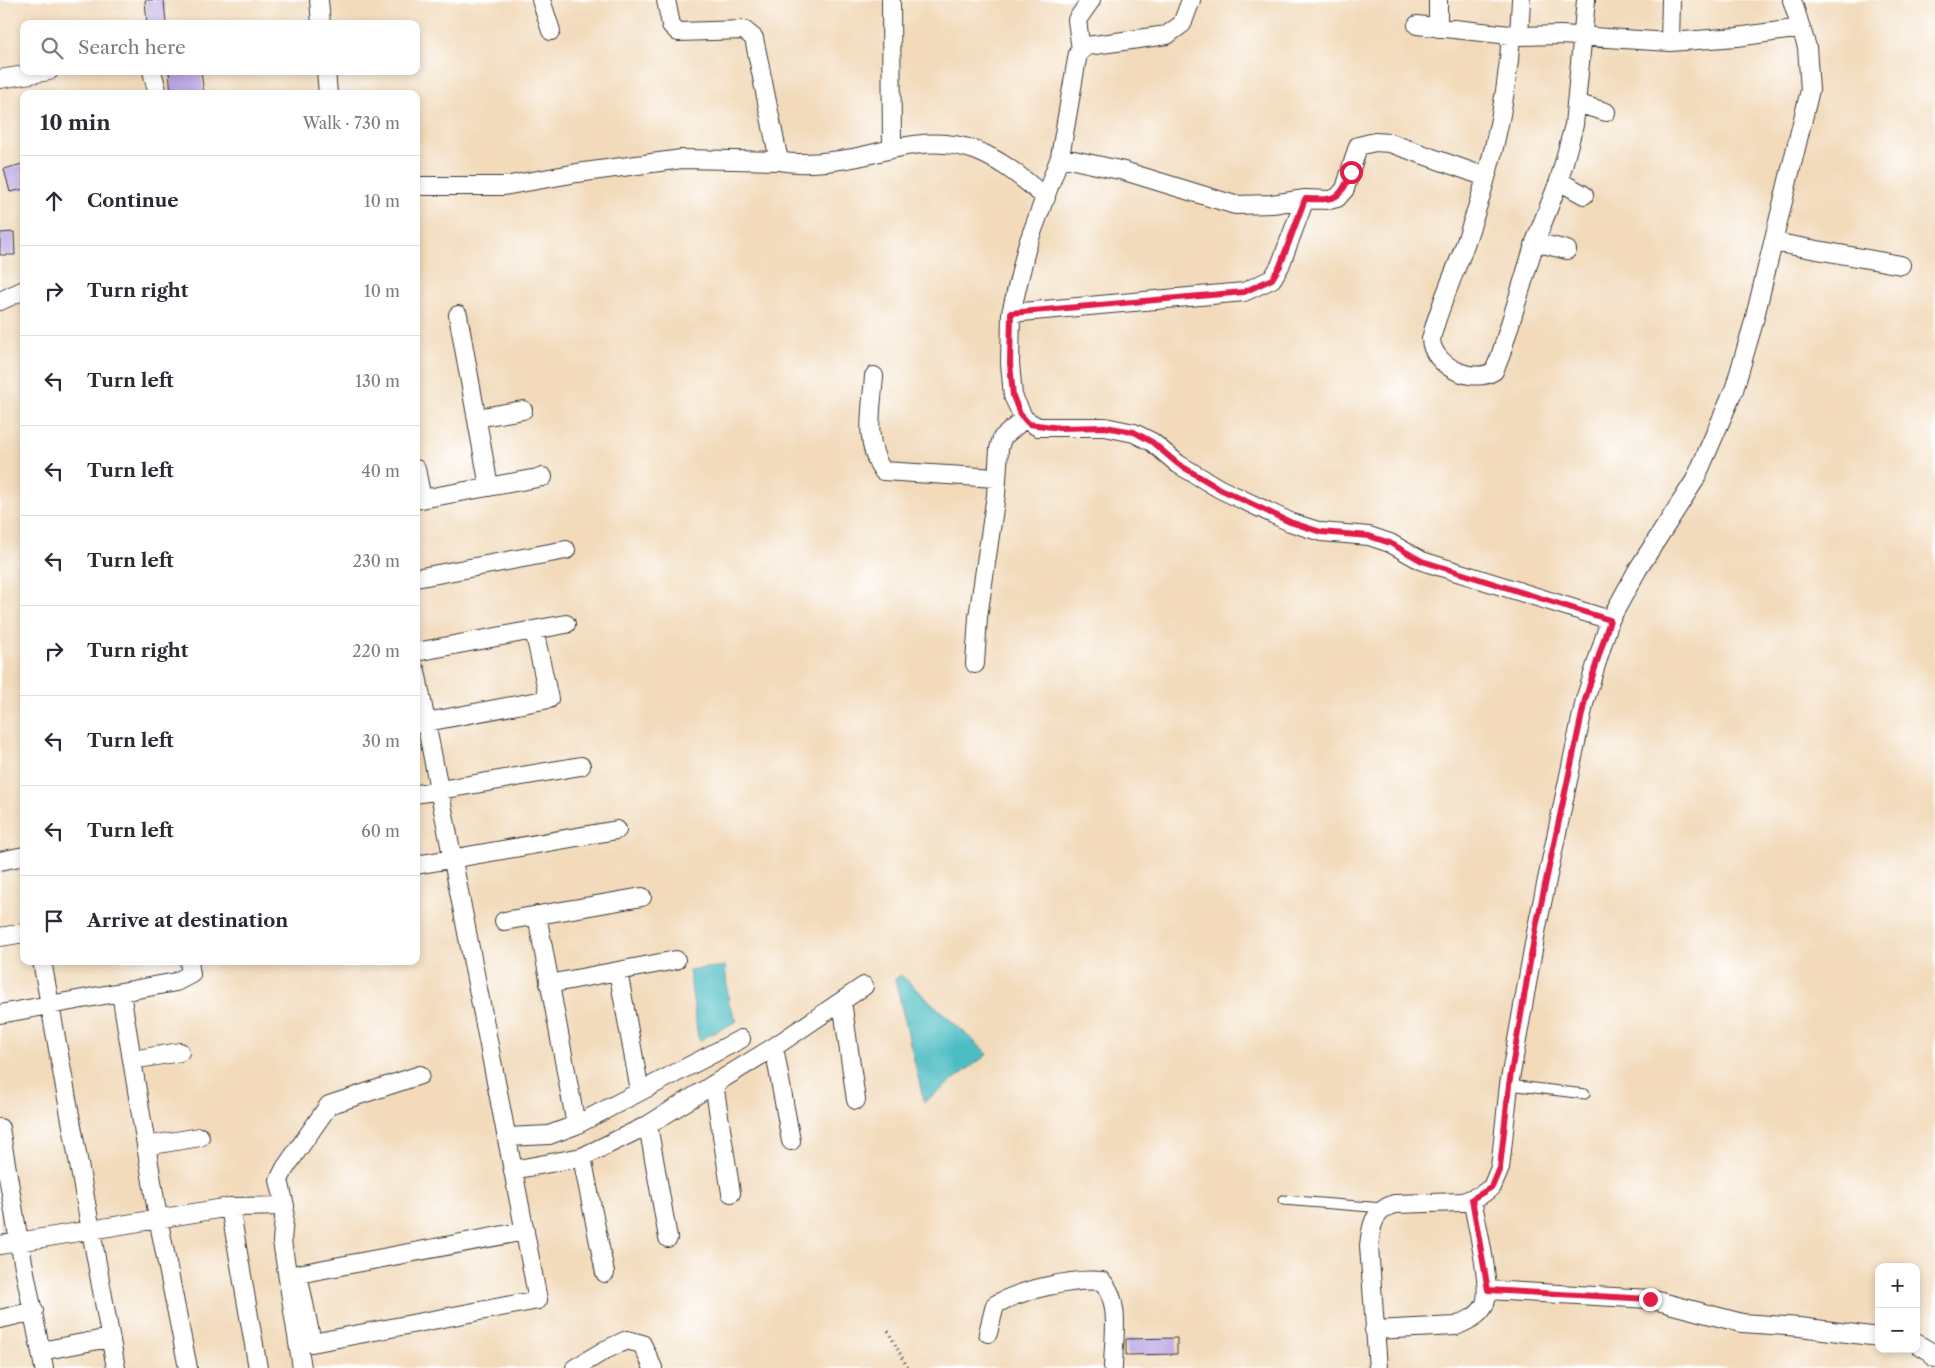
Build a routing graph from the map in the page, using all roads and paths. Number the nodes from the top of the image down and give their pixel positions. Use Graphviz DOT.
graph roads {
  1 [pos="319,0"];
  2 [pos="540,0"];
  3 [pos="666,0"];
  4 [pos="891,0"];
  5 [pos="1091,0"];
  6 [pos="1192,0"];
  7 [pos="1438,0"];
  8 [pos="1521,0"];
  9 [pos="1586,0"];
  10 [pos="1671,0"];
  11 [pos="1792,0"];
  12 [pos="322,20"];
  13 [pos="1417,25"];
  14 [pos="1438,28"];
  15 [pos="1801,28"];
  16 [pos="551,31"];
  17 [pos="1515,35"];
  18 [pos="1583,38"];
  19 [pos="1670,42"];
  20 [pos="1080,50"];
  21 [pos="21,75"];
  22 [pos="153,75"];
  23 [pos="326,75"];
  24 [pos="0,78"];
  25 [pos="157,90"];
  26 [pos="328,90"];
  27 [pos="1576,103"];
  28 [pos="1606,112"];
  29 [pos="892,149"];
  30 [pos="1060,157"];
  31 [pos="779,161"];
  32 [pos="1486,177"];
  33 [pos="1559,181"];
  34 [pos="420,186"];
  35 [pos="1584,195"];
  36 [pos="1046,198"];
  37 [pos="1305,199"];
  38 [pos="1535,242"];
  39 [pos="1774,242"];
  40 [pos="1567,250"];
  41 [pos="1901,264"];
  42 [pos="20,292"];
  43 [pos="0,301"];
  44 [pos="1011,313"];
  45 [pos="458,315"];
  46 [pos="874,376"];
  47 [pos="523,410"];
  48 [pos="477,418"];
  49 [pos="1024,419"];
  50 [pos="543,477"];
  51 [pos="996,478"];
  52 [pos="489,487"];
  53 [pos="420,499"];
  54 [pos="566,550"];
  55 [pos="420,577"];
  56 [pos="1610,620"];
  57 [pos="566,624"];
  58 [pos="534,630"];
  59 [pos="420,651"];
  60 [pos="975,664"];
  61 [pos="421,723"];
  62 [pos="581,766"];
  63 [pos="439,790"];
  64 [pos="420,793"];
  65 [pos="617,830"];
  66 [pos="20,858"];
  67 [pos="452,859"];
  68 [pos="0,861"];
  69 [pos="420,864"];
  70 [pos="642,897"];
  71 [pos="537,915"];
  72 [pos="504,921"];
  73 [pos="20,934"];
  74 [pos="0,937"];
  75 [pos="676,960"];
  76 [pos="43,965"];
  77 [pos="190,965"];
  78 [pos="618,971"];
  79 [pos="549,984"];
  80 [pos="864,986"];
  81 [pos="120,992"];
  82 [pos="842,1001"];
  83 [pos="50,1005"];
  84 [pos="0,1014"];
  85 [pos="741,1039"];
  86 [pos="774,1047"];
  87 [pos="180,1052"];
  88 [pos="132,1060"];
  89 [pos="420,1075"];
  90 [pos="714,1084"];
  91 [pos="1509,1085"];
  92 [pos="640,1091"];
  93 [pos="1585,1094"];
  94 [pos="856,1100"];
  95 [pos="576,1125"];
  96 [pos="648,1125"];
  97 [pos="0,1128"];
  98 [pos="200,1137"];
  99 [pos="507,1137"];
  100 [pos="790,1141"];
  101 [pos="146,1146"];
  102 [pos="582,1157"];
  103 [pos="513,1170"];
  104 [pos="731,1193"];
  105 [pos="1472,1199"];
  106 [pos="1283,1200"];
  107 [pos="285,1206"];
  108 [pos="230,1207"];
  109 [pos="1383,1208"];
  110 [pos="158,1218"];
  111 [pos="89,1230"];
  112 [pos="525,1231"];
  113 [pos="668,1238"];
  114 [pos="19,1242"];
  115 [pos="0,1245"];
  116 [pos="605,1272"];
  117 [pos="1488,1290"];
  118 [pos="34,1311"];
  119 [pos="0,1319"];
  120 [pos="1374,1330"];
  121 [pos="888,1331"];
  122 [pos="988,1333"];
  123 [pos="1875,1336"];
  124 [pos="109,1338"];
  125 [pos="1920,1345"];
  126 [pos="1935,1358"];
  127 [pos="43,1359"];
  128 [pos="116,1368"];
  129 [pos="188,1368"];
  130 [pos="258,1368"];
  131 [pos="302,1368"];
  132 [pos="575,1368"];
  133 [pos="653,1368"];
  134 [pos="908,1368"];
  135 [pos="1113,1368"];
  136 [pos="1378,1368"];
  1 -- 12 [label="street"];
  2 -- 16 [label="street"];
  3 -- 31 [label="street"];
  4 -- 29 [label="street"];
  5 -- 20 [label="street"];
  6 -- 20 [label="street"];
  7 -- 14 [label="street"];
  8 -- 17 [label="street"];
  9 -- 18 [label="street"];
  10 -- 19 [label="street"];
  11 -- 15 [label="street"];
  13 -- 14 [label="street"];
  14 -- 17 [label="street"];
  15 -- 19 [label="street"];
  15 -- 39 [label="street"];
  17 -- 18 [label="street"];
  17 -- 32 [label="street"];
  18 -- 19 [label="street"];
  18 -- 27 [label="street"];
  20 -- 30 [label="street"];
  21 -- 24 [label="street"];
  22 -- 25 [label="street"];
  23 -- 26 [label="street"];
  27 -- 28 [label="street"];
  27 -- 33 [label="street"];
  29 -- 31 [label="street"];
  29 -- 36 [label="street"];
  30 -- 36 [label="street"];
  30 -- 37 [label="street"];
  31 -- 34 [label="street"];
  32 -- 37 [label="street"];
  32 -- 38 [label="street"];
  33 -- 35 [label="street"];
  33 -- 38 [label="street"];
  36 -- 44 [label="street"];
  37 -- 44 [label="street"];
  38 -- 40 [label="street"];
  39 -- 41 [label="street"];
  39 -- 56 [label="street"];
  42 -- 43 [label="street"];
  44 -- 49 [label="street"];
  45 -- 48 [label="street"];
  46 -- 51 [label="street"];
  47 -- 48 [label="street"];
  48 -- 52 [label="street"];
  49 -- 51 [label="street"];
  49 -- 56 [label="street"];
  50 -- 52 [label="street"];
  51 -- 60 [label="street"];
  52 -- 53 [label="street"];
  54 -- 55 [label="street"];
  56 -- 91 [label="street"];
  57 -- 58 [label="street"];
  58 -- 59 [label="street"];
  58 -- 61 [label="street"];
  61 -- 63 [label="street"];
  62 -- 63 [label="street"];
  63 -- 64 [label="street"];
  63 -- 67 [label="street"];
  65 -- 67 [label="street"];
  66 -- 68 [label="street"];
  67 -- 69 [label="street"];
  67 -- 99 [label="street"];
  70 -- 71 [label="street"];
  71 -- 72 [label="street"];
  71 -- 79 [label="street"];
  73 -- 74 [label="street"];
  75 -- 78 [label="street"];
  76 -- 83 [label="street"];
  77 -- 81 [label="street"];
  78 -- 79 [label="street"];
  78 -- 92 [label="street"];
  79 -- 95 [label="street"];
  80 -- 82 [label="street"];
  81 -- 83 [label="street"];
  81 -- 88 [label="street"];
  82 -- 86 [label="street"];
  82 -- 94 [label="street"];
  83 -- 84 [label="street"];
  83 -- 111 [label="street"];
  85 -- 92 [label="street"];
  86 -- 90 [label="street"];
  86 -- 100 [label="street"];
  87 -- 88 [label="street"];
  88 -- 101 [label="street"];
  89 -- 107 [label="street"];
  90 -- 96 [label="street"];
  90 -- 104 [label="street"];
  91 -- 93 [label="lane"];
  91 -- 105 [label="street"];
  92 -- 95 [label="street"];
  95 -- 99 [label="street"];
  96 -- 102 [label="street"];
  96 -- 113 [label="street"];
  97 -- 114 [label="street"];
  98 -- 101 [label="street"];
  99 -- 103 [label="street"];
  101 -- 110 [label="street"];
  102 -- 103 [label="street"];
  102 -- 116 [label="street"];
  103 -- 112 [label="street"];
  105 -- 109 [label="street"];
  105 -- 117 [label="street"];
  106 -- 109 [label="lane"];
  107 -- 108 [label="street"];
  107 -- 131 [label="street"];
  108 -- 110 [label="street"];
  108 -- 130 [label="street"];
  109 -- 120 [label="street"];
  110 -- 111 [label="street"];
  110 -- 129 [label="street"];
  111 -- 114 [label="street"];
  111 -- 124 [label="street"];
  112 -- 112 [label="street"];
  114 -- 115 [label="street"];
  114 -- 118 [label="street"];
  117 -- 120 [label="street"];
  117 -- 123 [label="street"];
  118 -- 119 [label="street"];
  118 -- 127 [label="street"];
  120 -- 136 [label="street"];
  121 -- 134 [label="path"];
  122 -- 135 [label="street"];
  124 -- 127 [label="street"];
  124 -- 128 [label="street"];
  125 -- 126 [label="street"];
  132 -- 133 [label="street"];
}
